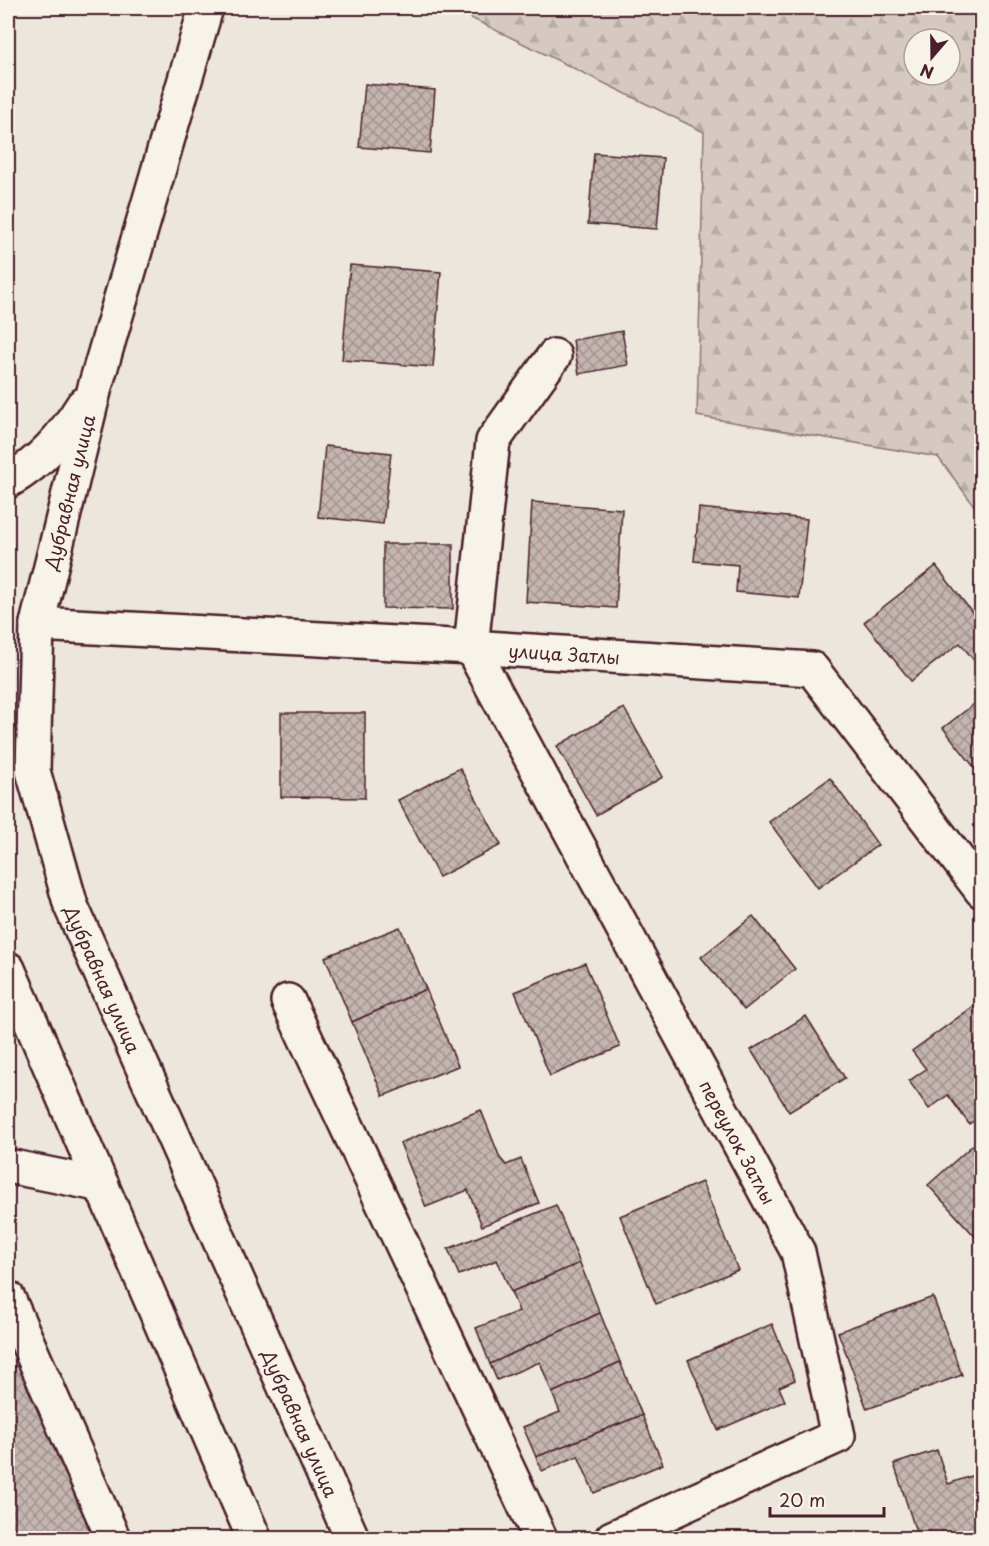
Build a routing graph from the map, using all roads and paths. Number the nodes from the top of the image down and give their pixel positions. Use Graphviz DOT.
graph roads {
  1 [pos="206,8"];
  2 [pos="554,356"];
  3 [pos="95,387"];
  4 [pos="8,481"];
  5 [pos="37,624"];
  6 [pos="471,647"];
  7 [pos="981,891"];
  8 [pos="8,969"];
  9 [pos="288,1001"];
  10 [pos="8,1166"];
  11 [pos="102,1185"];
  12 [pos="8,1298"];
  13 [pos="14,1332"];
  14 [pos="114,1539"];
  15 [pos="254,1539"];
  16 [pos="352,1539"];
  17 [pos="540,1539"];
  18 [pos="612,1539"];
  1 -- 3 [label="street, Дубравная улица"];
  2 -- 6 [label="street"];
  3 -- 4 [label="street, Дубравная улица"];
  3 -- 5 [label="street, Дубравная улица"];
  5 -- 6 [label="street, улица Затлы"];
  5 -- 16 [label="street, Дубравная улица"];
  6 -- 7 [label="street, улица Затлы"];
  6 -- 18 [label="street, переулок Затлы"];
  8 -- 11 [label="street"];
  9 -- 17 [label="street"];
  10 -- 11 [label="street"];
  11 -- 15 [label="street"];
  12 -- 13 [label="street"];
  13 -- 14 [label="street"];
}
